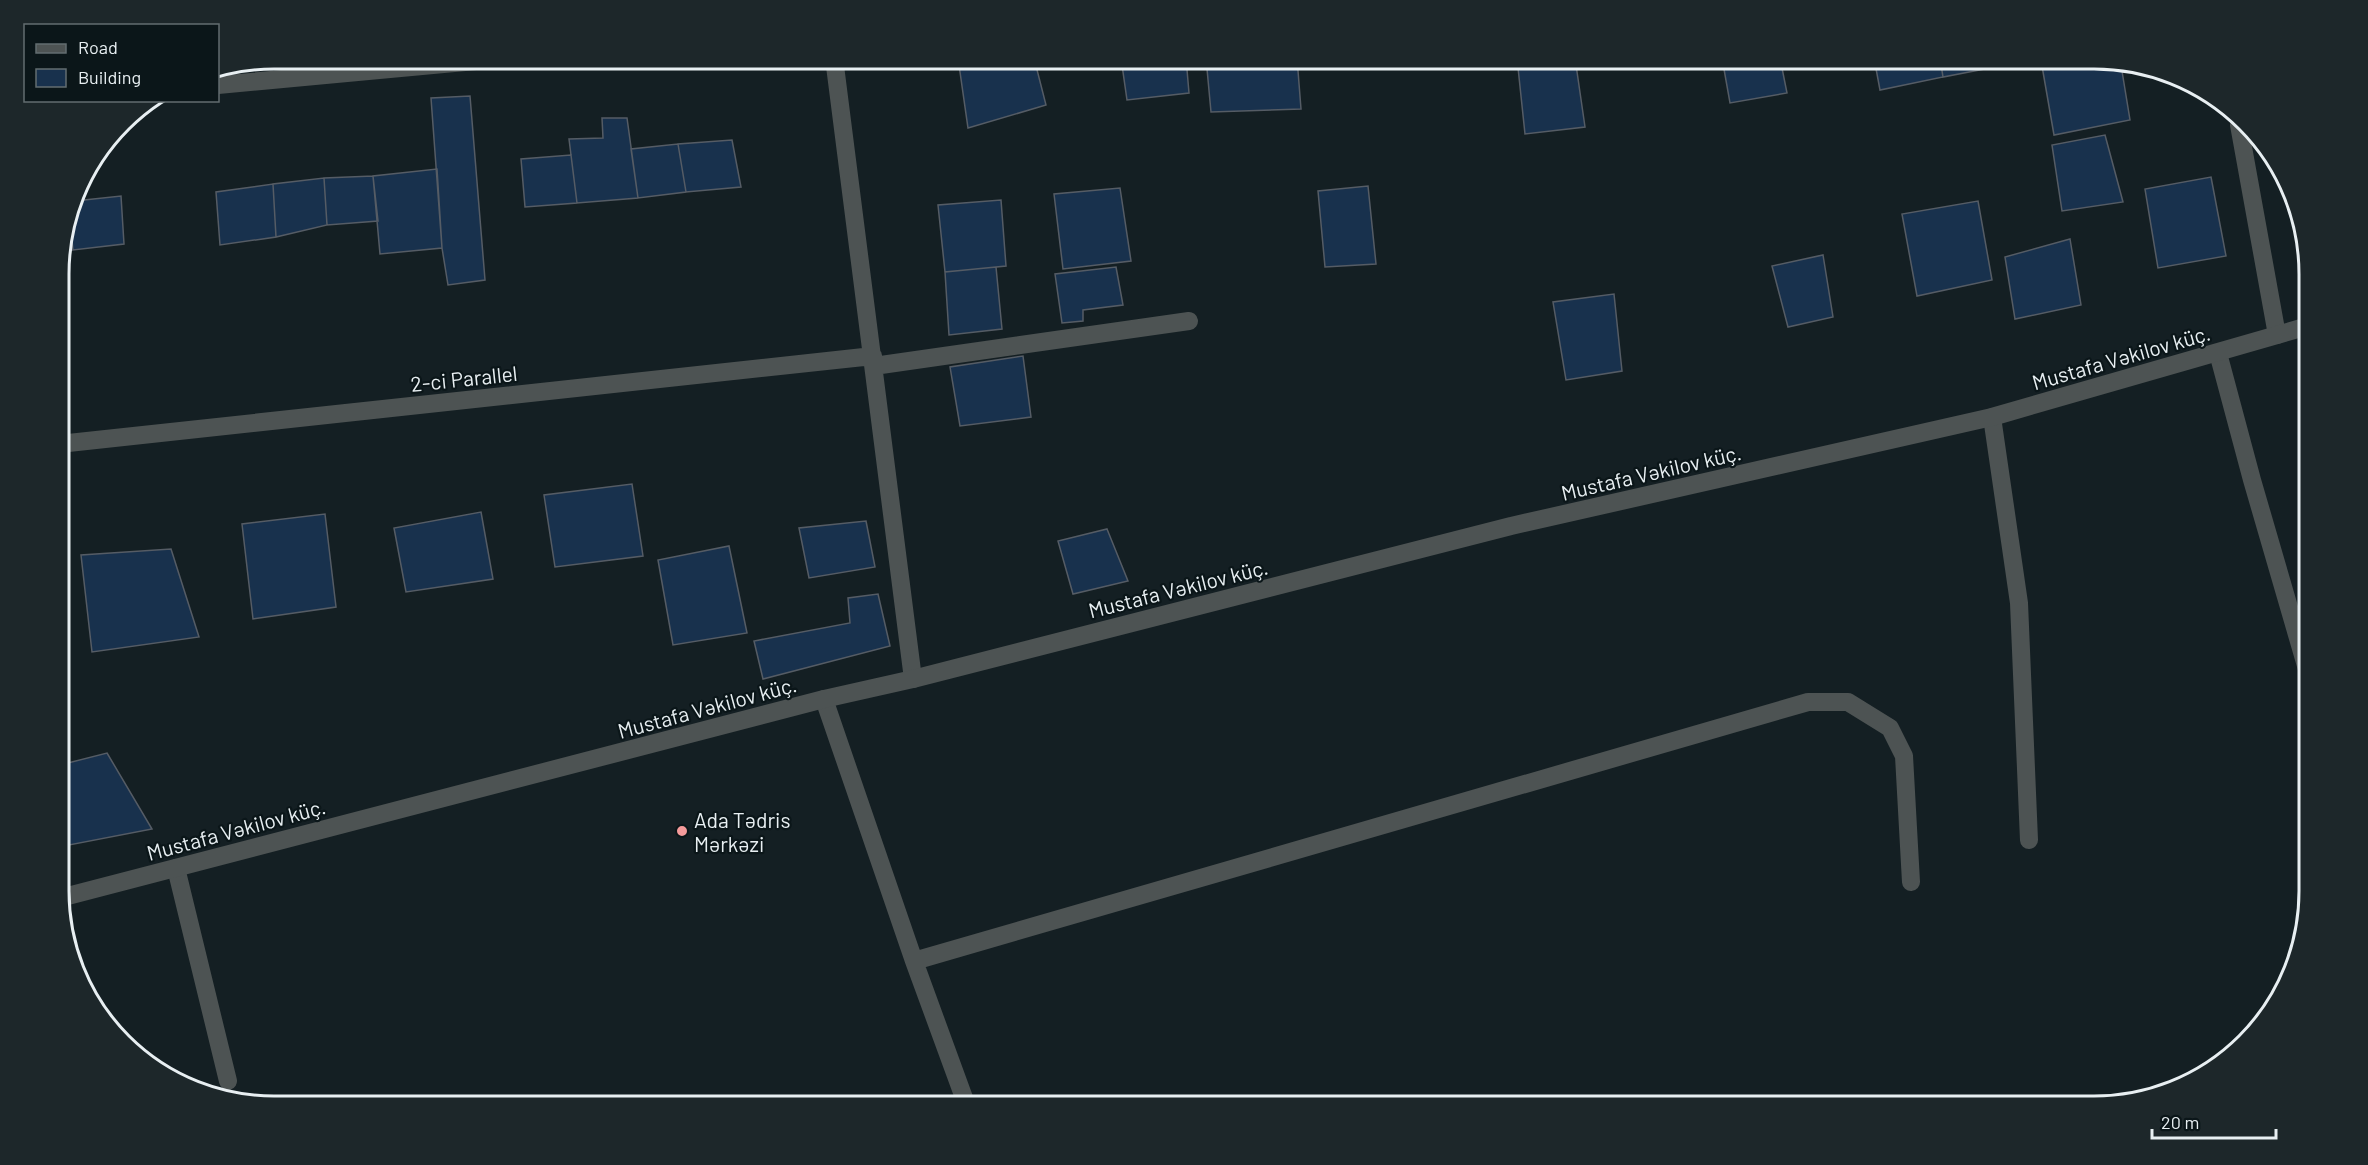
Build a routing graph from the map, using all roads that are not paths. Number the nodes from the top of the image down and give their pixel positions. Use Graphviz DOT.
graph roads {
  1 [pos="390,69"];
  2 [pos="835,69"];
  3 [pos="219,85"];
  4 [pos="2240,130"];
  5 [pos="1189,321"];
  6 [pos="2299,329"];
  7 [pos="2277,335"];
  8 [pos="2218,353"];
  9 [pos="874,361"];
  10 [pos="1992,417"];
  11 [pos="69,443"];
  12 [pos="2299,642"];
  13 [pos="913,679"];
  14 [pos="824,699"];
  15 [pos="2029,840"];
  16 [pos="176,868"];
  17 [pos="1911,882"];
  18 [pos="69,896"];
  19 [pos="914,961"];
  20 [pos="228,1081"];
  21 [pos="963,1096"];
  1 -- 3 [label="street"];
  2 -- 9 [label="street"];
  4 -- 7 [label="street"];
  5 -- 9 [label="street, 2-ci Parallel"];
  6 -- 7 [label="street, Mustafa Vəkilov küç."];
  7 -- 8 [label="street, Mustafa Vəkilov küç."];
  8 -- 10 [label="street, Mustafa Vəkilov küç."];
  8 -- 12 [label="street"];
  9 -- 11 [label="street, 2-ci Parallel"];
  9 -- 13 [label="street"];
  10 -- 13 [label="street, Mustafa Vəkilov küç."];
  10 -- 15 [label="street"];
  13 -- 14 [label="street, Mustafa Vəkilov küç."];
  14 -- 16 [label="street, Mustafa Vəkilov küç."];
  14 -- 19 [label="street"];
  16 -- 18 [label="street, Mustafa Vəkilov küç."];
  16 -- 20 [label="street"];
  17 -- 19 [label="street"];
  19 -- 21 [label="street"];
}
